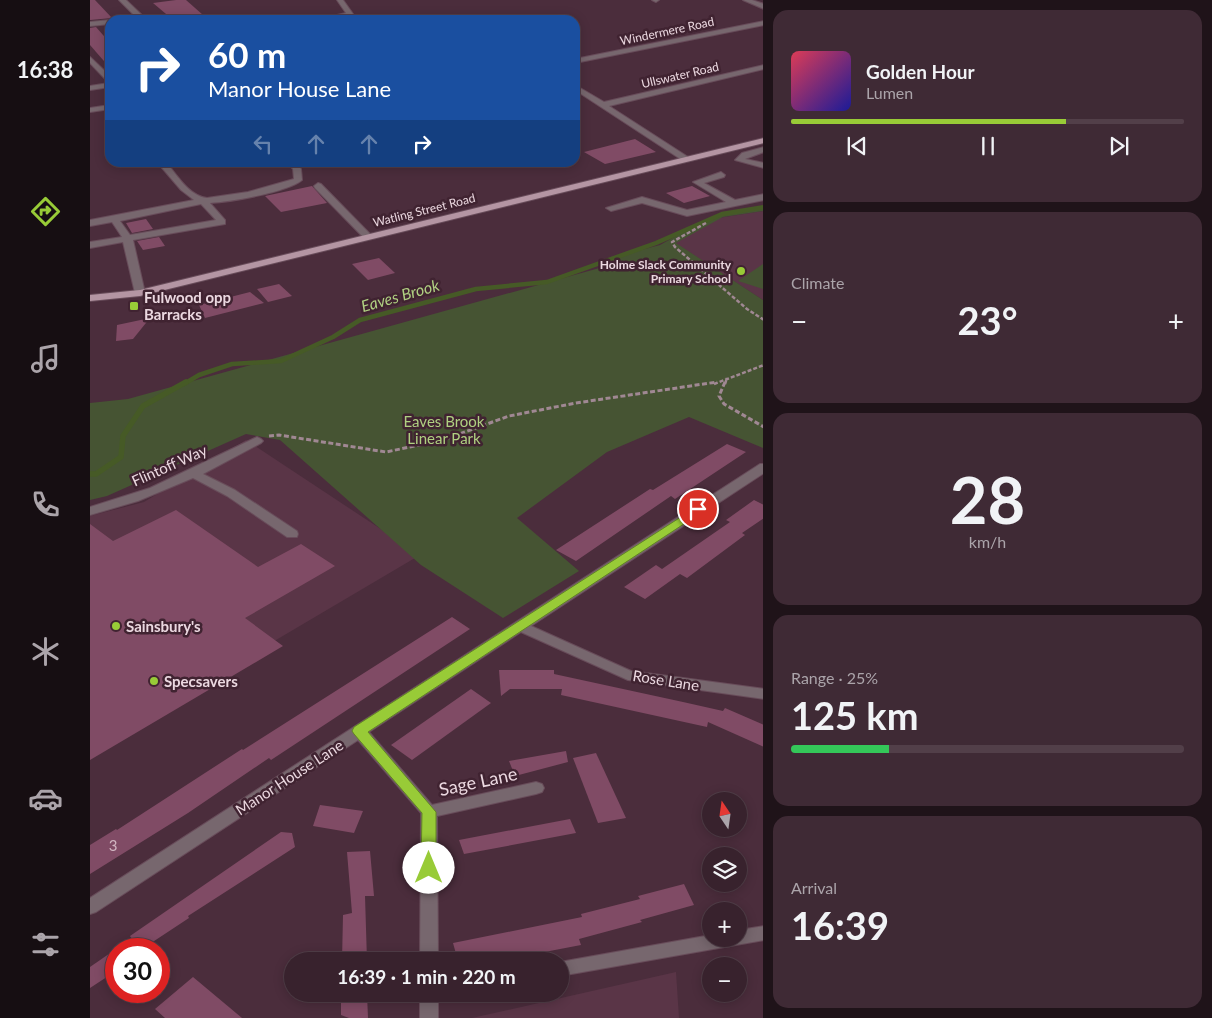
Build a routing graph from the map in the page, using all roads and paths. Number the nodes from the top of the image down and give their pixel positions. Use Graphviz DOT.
graph roads {
  1 [pos="340,0"];
  2 [pos="746,0"];
  3 [pos="124,1"];
  4 [pos="763,7"];
  5 [pos="139,15"];
  6 [pos="345,15"];
  7 [pos="105,22"];
  8 [pos="763,23"];
  9 [pos="90,24"];
  10 [pos="90,59"];
  11 [pos="580,60"];
  12 [pos="763,68"];
  13 [pos="105,76"];
  14 [pos="105,86"];
  15 [pos="90,88"];
  16 [pos="580,90"];
  17 [pos="602,105"];
  18 [pos="105,108"];
  19 [pos="90,110"];
  20 [pos="763,140"];
  21 [pos="763,149"];
  22 [pos="685,159"];
  23 [pos="763,166"];
  24 [pos="165,167"];
  25 [pos="295,167"];
  26 [pos="720,175"];
  27 [pos="318,186"];
  28 [pos="763,197"];
  29 [pos="202,201"];
  30 [pos="734,203"];
  31 [pos="611,208"];
  32 [pos="114,218"];
  33 [pos="712,220"];
  34 [pos="90,223"];
  35 [pos="127,237"];
  36 [pos="368,237"];
  37 [pos="90,245"];
  38 [pos="140,293"];
  39 [pos="90,298"];
  40 [pos="763,320"];
  41 [pos="763,365"];
  42 [pos="727,378"];
  43 [pos="763,427"];
  44 [pos="257,441"];
  45 [pos="763,466"];
  46 [pos="194,474"];
  47 [pos="90,511"];
  48 [pos="292,534"];
  49 [pos="519,626"];
  50 [pos="763,694"];
  51 [pos="359,731"];
  52 [pos="536,788"];
  53 [pos="429,812"];
  54 [pos="90,906"];
  55 [pos="763,933"];
  56 [pos="747,936"];
  57 [pos="702,944"];
  58 [pos="429,952"];
  59 [pos="569,967"];
  60 [pos="429,1002"];
  61 [pos="429,1018"];
  1 -- 6 [label="street"];
  2 -- 4 [label="street"];
  3 -- 5 [label="street"];
  7 -- 9 [label="street"];
  8 -- 11 [label="street, Windermere Road"];
  10 -- 13 [label="street"];
  12 -- 17 [label="street, Ullswater Road"];
  14 -- 15 [label="street"];
  16 -- 17 [label="street"];
  17 -- 22 [label="street"];
  18 -- 19 [label="street"];
  20 -- 22 [label="main road, Watling Street Road"];
  21 -- 23 [label="street"];
  22 -- 36 [label="main road, Watling Street Road"];
  24 -- 29 [label="street"];
  25 -- 29 [label="street"];
  26 -- 30 [label="street"];
  27 -- 36 [label="street"];
  28 -- 30 [label="street"];
  29 -- 32 [label="street"];
  29 -- 35 [label="street"];
  30 -- 31 [label="street"];
  32 -- 34 [label="street"];
  32 -- 35 [label="street"];
  33 -- 40 [label="path"];
  35 -- 37 [label="street"];
  35 -- 38 [label="street"];
  36 -- 38 [label="main road, Watling Street Road"];
  38 -- 39 [label="main road, Watling Street Road"];
  41 -- 42 [label="path"];
  42 -- 43 [label="path"];
  42 -- 44 [label="path"];
  44 -- 46 [label="street, Flintoff Way"];
  45 -- 49 [label="street, Manor House Lane"];
  46 -- 47 [label="street, Flintoff Way"];
  46 -- 48 [label="street"];
  49 -- 50 [label="street, Rose Lane"];
  49 -- 51 [label="street, Manor House Lane"];
  51 -- 53 [label="street"];
  51 -- 54 [label="street, Manor House Lane"];
  52 -- 53 [label="street, Sage Lane"];
  53 -- 58 [label="street"];
  55 -- 56 [label="street"];
  57 -- 59 [label="street"];
  60 -- 61 [label="street"];
}
